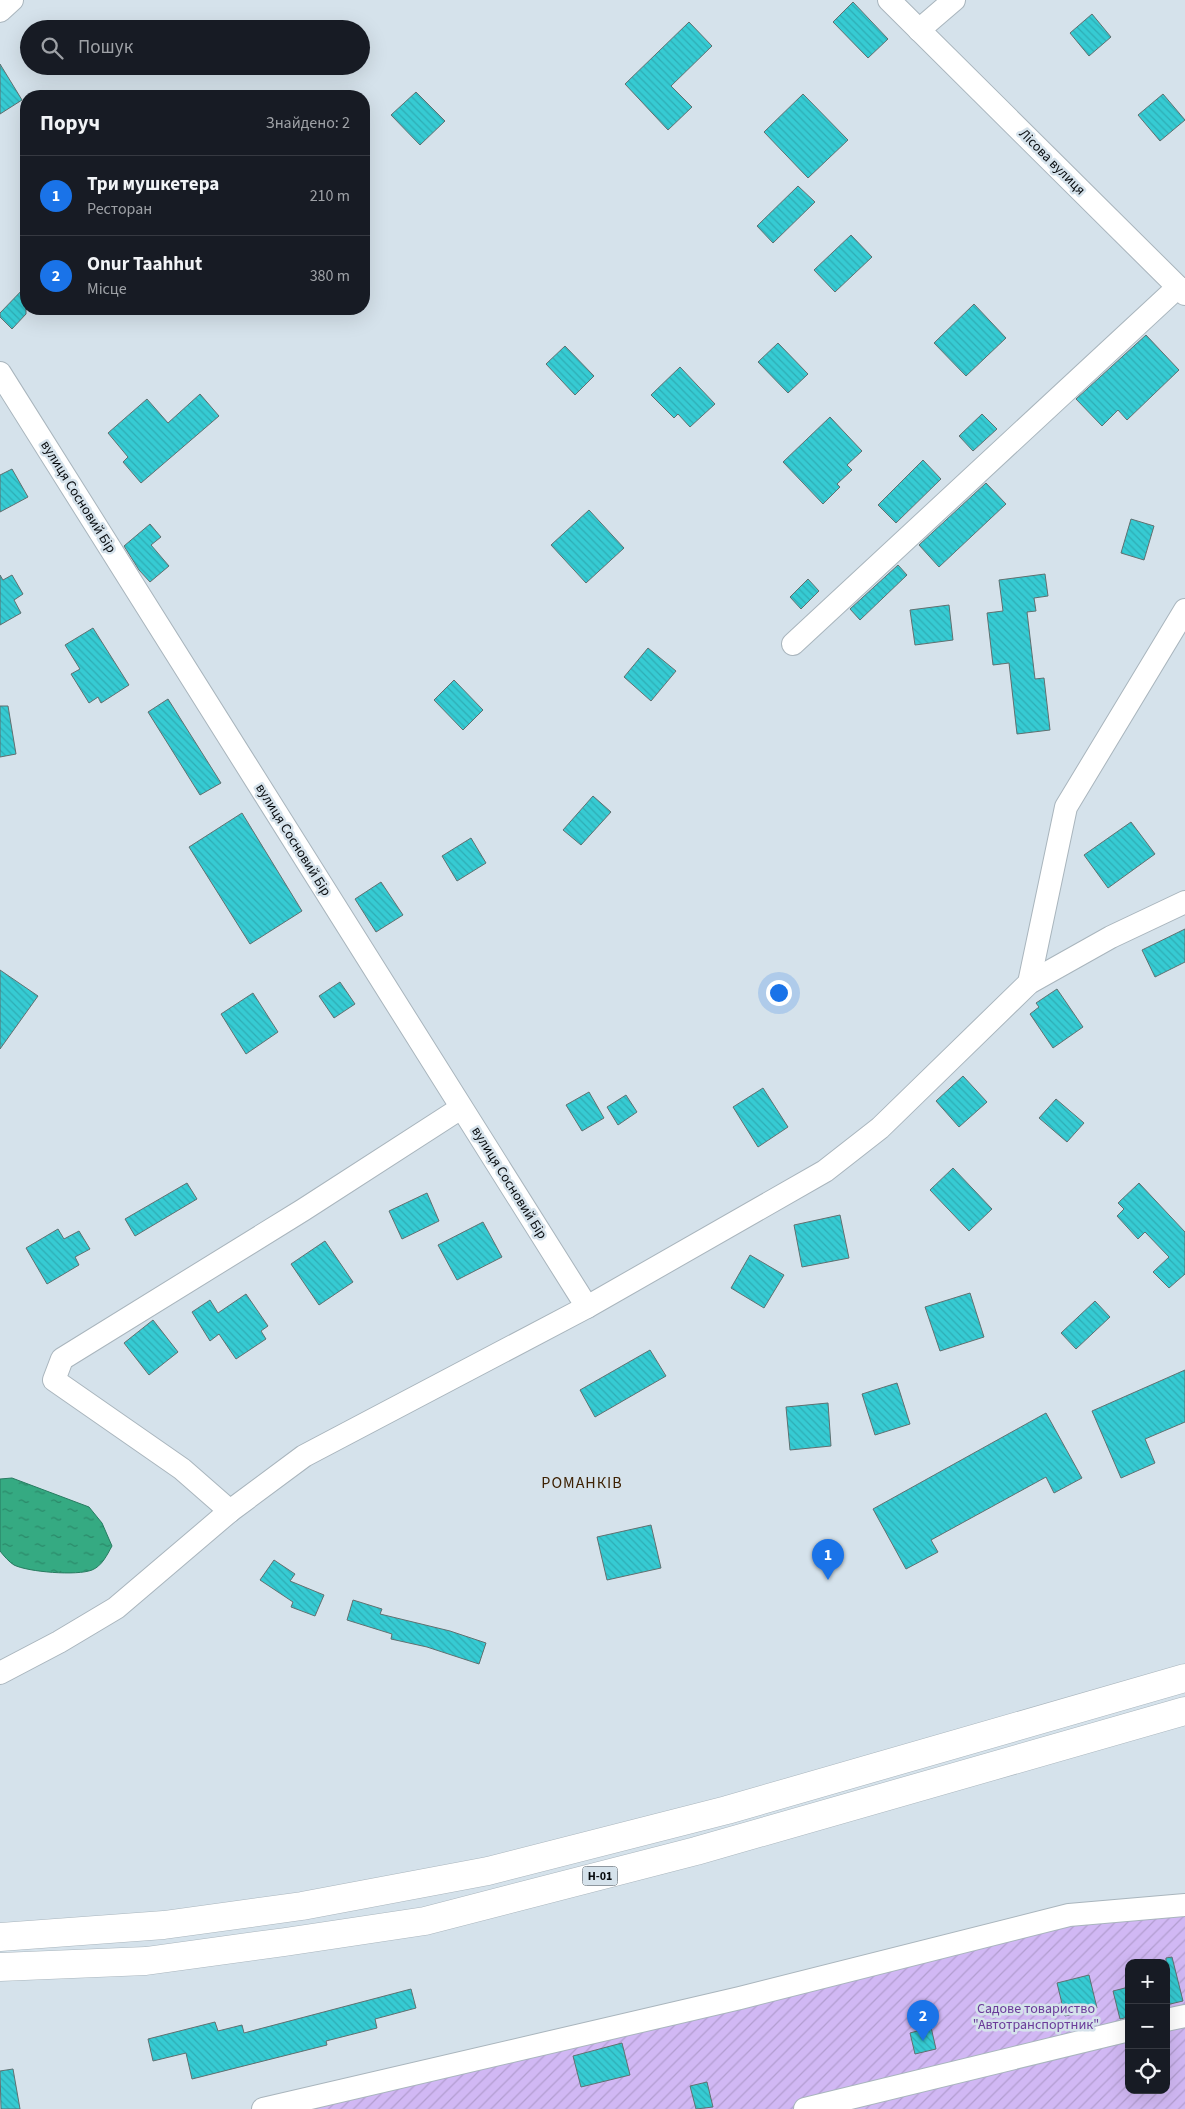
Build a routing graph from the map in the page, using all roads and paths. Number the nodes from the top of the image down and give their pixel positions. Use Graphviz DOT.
graph roads {
  1 [pos="12,0"];
  2 [pos="888,0"];
  3 [pos="954,0"];
  4 [pos="0,11"];
  5 [pos="919,30"];
  6 [pos="1182,290"];
  7 [pos="0,373"];
  8 [pos="1185,610"];
  9 [pos="793,644"];
  10 [pos="1185,902"];
  11 [pos="1029,983"];
  12 [pos="461,1108"];
  13 [pos="587,1307"];
  14 [pos="230,1511"];
  15 [pos="0,1673"];
  16 [pos="1185,1678"];
  17 [pos="1185,1711"];
  18 [pos="1185,1906"];
  19 [pos="0,1937"];
  20 [pos="0,1968"];
  21 [pos="1185,2016"];
  22 [pos="1170,2019"];
  23 [pos="1125,2031"];
  24 [pos="263,2109"];
  25 [pos="805,2109"];
  1 -- 4 [label="street"];
  2 -- 5 [label="street, Лісова вулиця"];
  3 -- 5 [label="street"];
  5 -- 6 [label="street, Лісова вулиця"];
  6 -- 9 [label="street"];
  7 -- 12 [label="street, вулиця Сосновий Бір"];
  8 -- 11 [label="street"];
  10 -- 11 [label="street"];
  11 -- 13 [label="street"];
  12 -- 13 [label="street, вулиця Сосновий Бір"];
  12 -- 14 [label="street"];
  13 -- 14 [label="street"];
  14 -- 15 [label="street"];
  16 -- 19 [label="main road, Н-01"];
  17 -- 20 [label="main road, Н-01"];
  18 -- 24 [label="street"];
  21 -- 22 [label="street"];
  23 -- 25 [label="street"];
}
